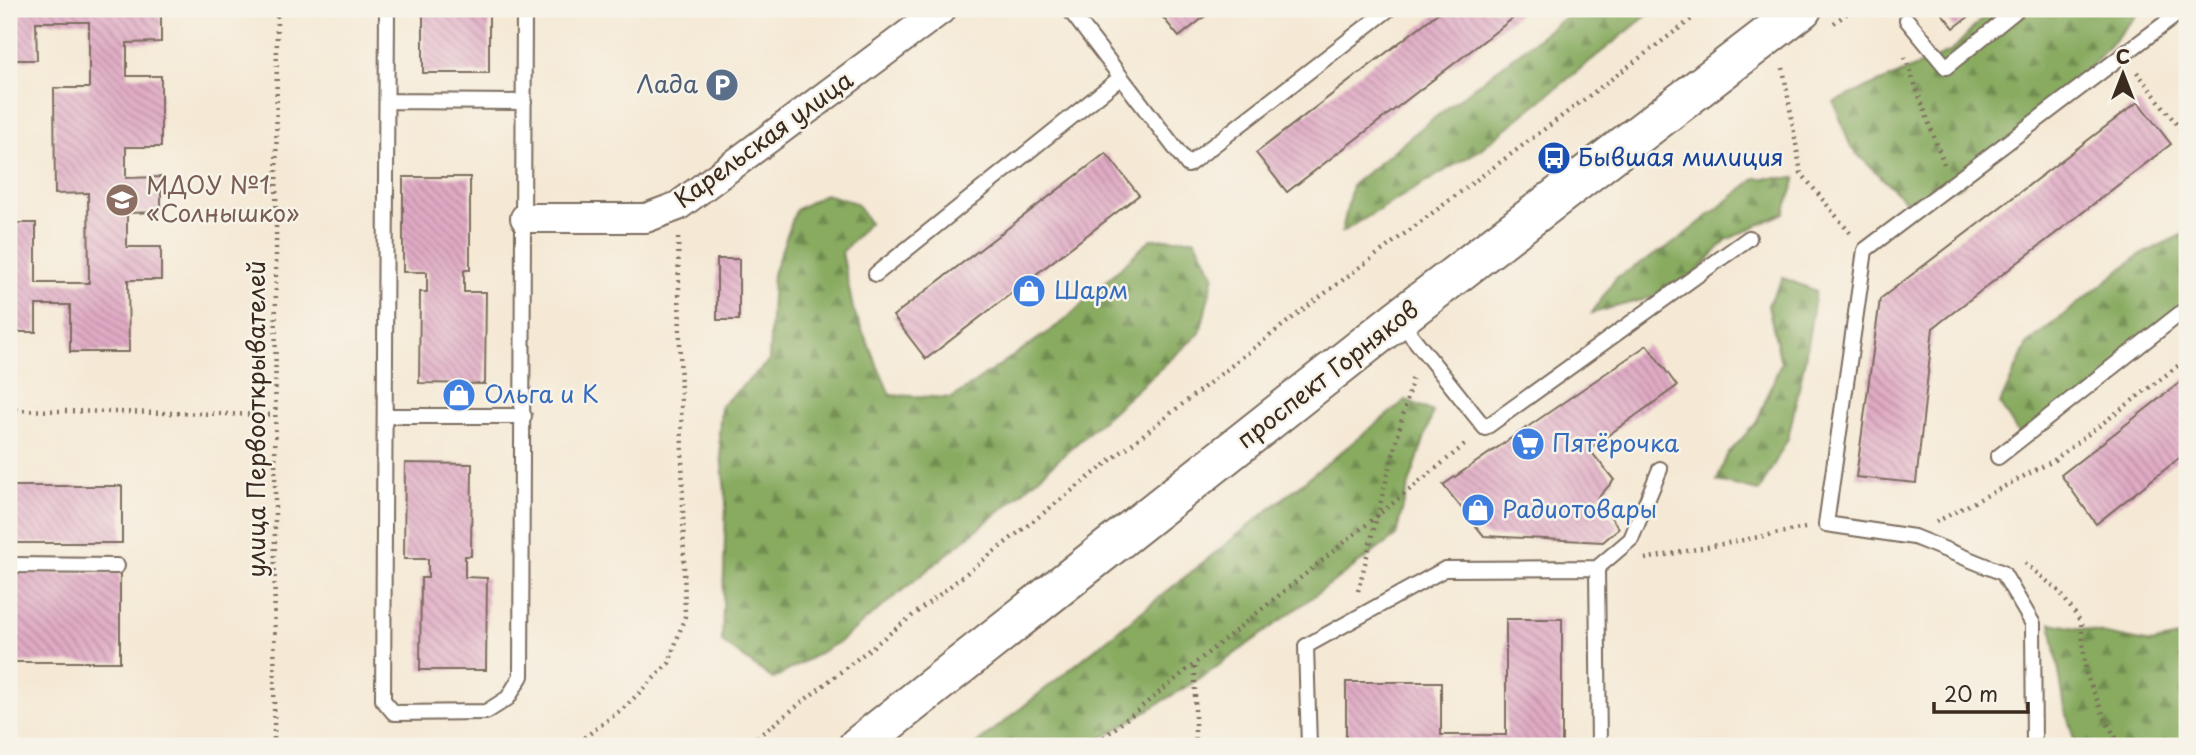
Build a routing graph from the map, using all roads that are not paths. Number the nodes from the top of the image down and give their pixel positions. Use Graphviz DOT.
graph roads {
  1 [pos="387,9"];
  2 [pos="524,9"];
  3 [pos="1069,9"];
  4 [pos="1389,9"];
  5 [pos="2018,9"];
  6 [pos="2184,9"];
  7 [pos="928,13"];
  8 [pos="1817,17"];
  9 [pos="1908,20"];
  10 [pos="1121,78"];
  11 [pos="387,101"];
  12 [pos="524,102"];
  13 [pos="525,218"];
  14 [pos="1749,238"];
  15 [pos="876,274"];
  16 [pos="2187,308"];
  17 [pos="1409,333"];
  18 [pos="386,416"];
  19 [pos="524,416"];
  20 [pos="1998,457"];
  21 [pos="1660,468"];
  22 [pos="9,565"];
  23 [pos="117,566"];
  24 [pos="1597,568"];
  25 [pos="858,746"];
  26 [pos="1309,746"];
  27 [pos="1599,746"];
  28 [pos="2034,746"];
  1 -- 11 [label="lane"];
  2 -- 12 [label="lane"];
  3 -- 10 [label="lane"];
  4 -- 10 [label="lane"];
  5 -- 9 [label="lane"];
  6 -- 28 [label="lane"];
  7 -- 13 [label="street, Карельская улица"];
  8 -- 17 [label="main road, проспект Горняков"];
  10 -- 15 [label="lane"];
  11 -- 12 [label="lane"];
  11 -- 18 [label="lane"];
  12 -- 13 [label="lane"];
  13 -- 19 [label="lane"];
  14 -- 17 [label="lane"];
  16 -- 20 [label="lane"];
  17 -- 25 [label="main road, проспект Горняков"];
  18 -- 19 [label="lane"];
  18 -- 19 [label="lane"];
  21 -- 24 [label="lane"];
  22 -- 23 [label="lane"];
  24 -- 26 [label="lane"];
  24 -- 27 [label="lane"];
}
